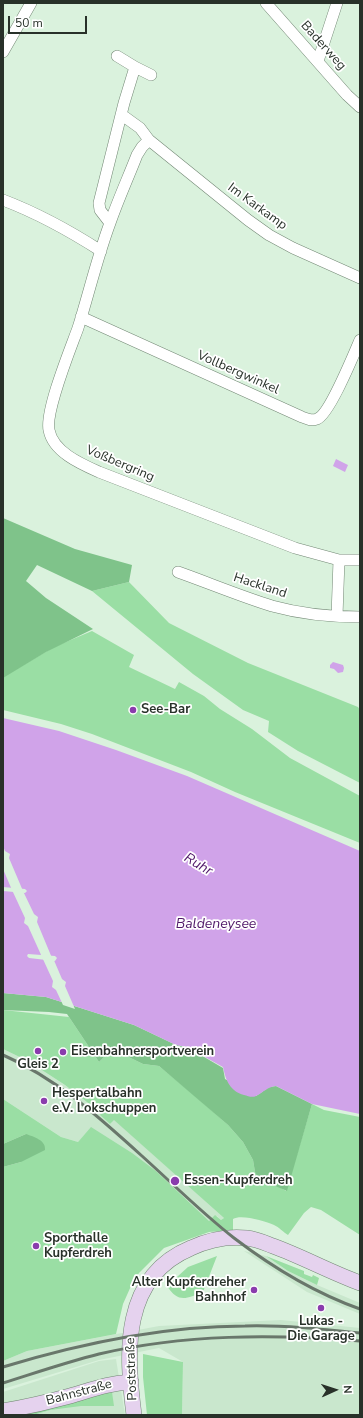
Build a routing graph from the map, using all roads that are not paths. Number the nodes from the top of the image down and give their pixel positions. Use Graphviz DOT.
graph roads {
  1 [pos="31,3"];
  2 [pos="266,3"];
  3 [pos="337,3"];
  4 [pos="3,52"];
  5 [pos="116,56"];
  6 [pos="318,61"];
  7 [pos="135,67"];
  8 [pos="151,75"];
  9 [pos="360,107"];
  10 [pos="122,115"];
  11 [pos="149,140"];
  12 [pos="3,200"];
  13 [pos="110,223"];
  14 [pos="101,251"];
  15 [pos="360,278"];
  16 [pos="81,317"];
  17 [pos="360,340"];
  18 [pos="357,358"];
  19 [pos="339,560"];
  20 [pos="360,560"];
  21 [pos="178,572"];
  22 [pos="337,616"];
  23 [pos="360,617"];
  24 [pos="360,1283"];
  25 [pos="131,1382"];
  26 [pos="3,1411"];
  27 [pos="134,1415"];
  1 -- 4 [label="street"];
  2 -- 6 [label="street, Baderweg"];
  3 -- 6 [label="street"];
  5 -- 7 [label="street"];
  6 -- 9 [label="street, Baderweg"];
  7 -- 8 [label="street"];
  7 -- 10 [label="street"];
  10 -- 11 [label="street, Im Karkamp"];
  10 -- 13 [label="street"];
  11 -- 13 [label="street"];
  11 -- 15 [label="street, Im Karkamp"];
  12 -- 14 [label="street"];
  13 -- 14 [label="street"];
  14 -- 16 [label="street, Voßbergring"];
  16 -- 18 [label="street, Vollbergwinkel"];
  16 -- 19 [label="street, Voßbergring"];
  17 -- 18 [label="street, Vollbergwinkel"];
  19 -- 20 [label="street, Voßbergring"];
  19 -- 22 [label="street"];
  21 -- 22 [label="street, Hackland"];
  22 -- 23 [label="street, Hackland"];
  24 -- 25 [label="street, Poststraße"];
  25 -- 26 [label="street, Bahnstraße"];
  25 -- 27 [label="street, Poststraße"];
}
